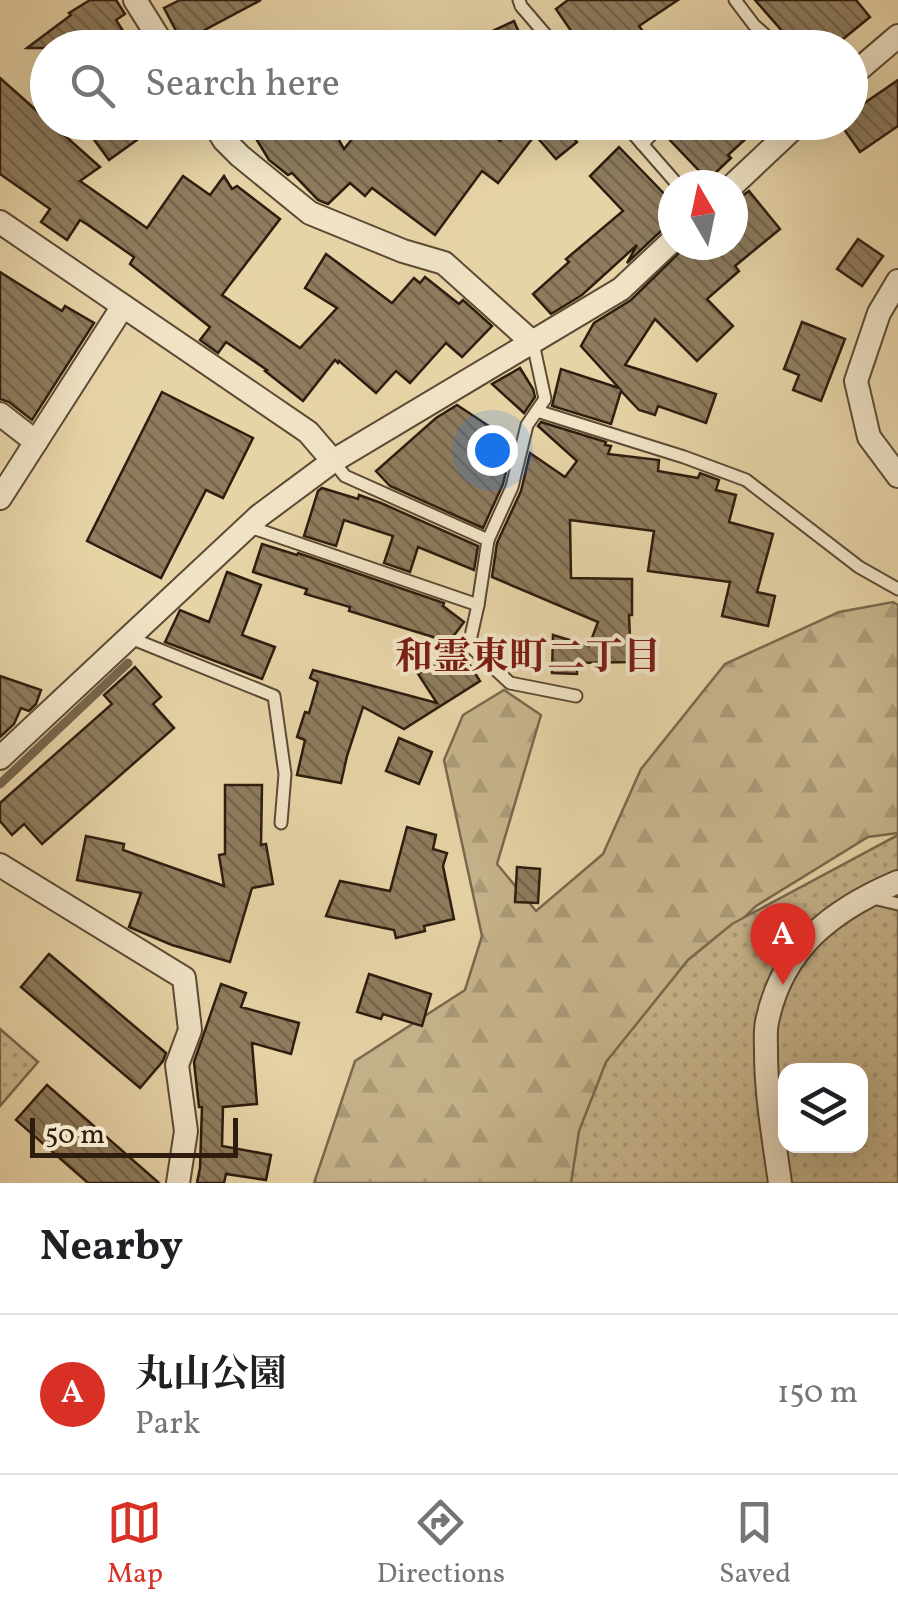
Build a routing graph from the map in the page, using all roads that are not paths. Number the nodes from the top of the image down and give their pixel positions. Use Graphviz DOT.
graph roads {
  1 [pos="135,0"];
  2 [pos="519,0"];
  3 [pos="736,0"];
  4 [pos="154,30"];
  5 [pos="542,30"];
  6 [pos="760,30"];
  7 [pos="898,36"];
  8 [pos="868,61"];
  9 [pos="224,140"];
  10 [pos="639,140"];
  11 [pos="646,140"];
  12 [pos="781,140"];
  13 [pos="642,144"];
  14 [pos="665,170"];
  15 [pos="748,171"];
  16 [pos="0,222"];
  17 [pos="658,254"];
  18 [pos="898,282"];
  19 [pos="123,306"];
  20 [pos="532,342"];
  21 [pos="537,410"];
  22 [pos="0,414"];
  23 [pos="36,442"];
  24 [pos="332,461"];
  25 [pos="898,476"];
  26 [pos="0,498"];
  27 [pos="247,526"];
  28 [pos="488,540"];
  29 [pos="898,590"];
  30 [pos="478,604"];
  31 [pos="127,637"];
  32 [pos="576,696"];
  33 [pos="0,758"];
  34 [pos="282,823"];
  35 [pos="0,865"];
  36 [pos="898,882"];
  37 [pos="864,896"];
  38 [pos="898,904"];
  39 [pos="178,1183"];
  40 [pos="780,1183"];
  1 -- 4 [label="street"];
  2 -- 5 [label="lane"];
  3 -- 6 [label="lane"];
  7 -- 8 [label="street"];
  9 -- 20 [label="street"];
  10 -- 13 [label="lane"];
  11 -- 13 [label="lane"];
  12 -- 15 [label="street"];
  13 -- 14 [label="lane"];
  16 -- 19 [label="street"];
  17 -- 20 [label="street"];
  18 -- 25 [label="street"];
  19 -- 23 [label="street"];
  19 -- 24 [label="street"];
  20 -- 21 [label="lane"];
  20 -- 24 [label="street"];
  21 -- 28 [label="lane"];
  21 -- 29 [label="lane"];
  22 -- 23 [label="street"];
  23 -- 26 [label="street"];
  24 -- 27 [label="street"];
  24 -- 28 [label="lane"];
  27 -- 30 [label="lane"];
  27 -- 31 [label="street"];
  28 -- 30 [label="lane"];
  30 -- 32 [label="lane"];
  31 -- 33 [label="street"];
  31 -- 34 [label="lane"];
  35 -- 39 [label="street"];
  36 -- 37 [label="street"];
  37 -- 38 [label="lane"];
  37 -- 40 [label="street"];
}
